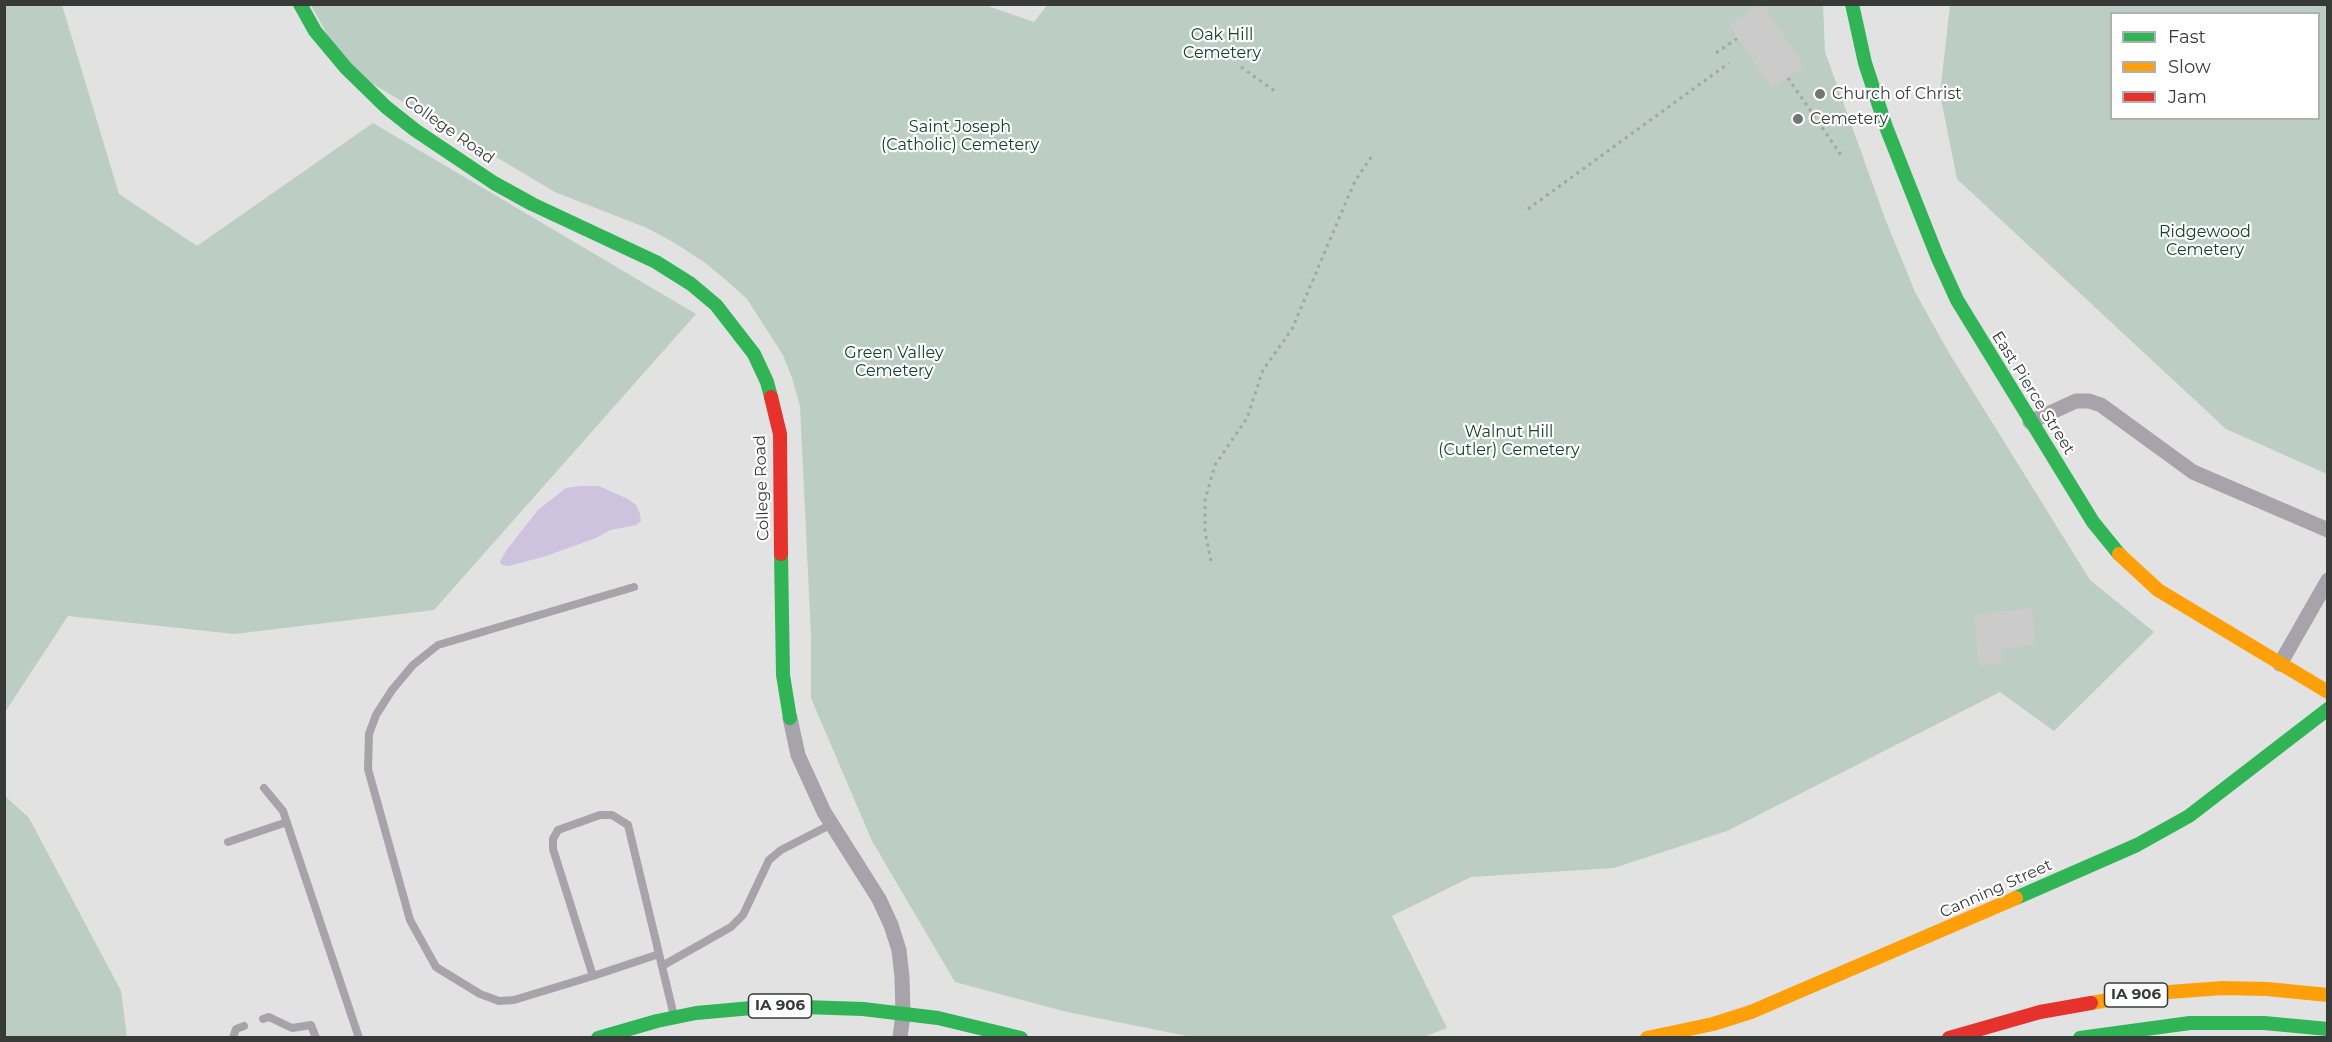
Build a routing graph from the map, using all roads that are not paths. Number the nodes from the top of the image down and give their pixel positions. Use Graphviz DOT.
graph roads {
  1 [pos="300,4"];
  2 [pos="1852,4"];
  3 [pos="2030,422"];
  4 [pos="2328,530"];
  5 [pos="2328,580"];
  6 [pos="634,587"];
  7 [pos="2280,664"];
  8 [pos="2328,692"];
  9 [pos="2328,709"];
  10 [pos="790,718"];
  11 [pos="264,788"];
  12 [pos="287,822"];
  13 [pos="832,824"];
  14 [pos="228,842"];
  15 [pos="659,954"];
  16 [pos="662,966"];
  17 [pos="593,976"];
  18 [pos="2328,995"];
  19 [pos="903,1014"];
  20 [pos="674,1017"];
  21 [pos="263,1019"];
  22 [pos="244,1026"];
  23 [pos="2328,1029"];
  24 [pos="234,1038"];
  25 [pos="316,1038"];
  26 [pos="359,1038"];
  27 [pos="598,1038"];
  28 [pos="900,1038"];
  29 [pos="1021,1038"];
  30 [pos="1647,1038"];
  31 [pos="1949,1038"];
  32 [pos="2080,1038"];
  1 -- 10 [label="main road, College Road"];
  2 -- 3 [label="main road, East Pierce Street"];
  3 -- 4 [label="street"];
  3 -- 7 [label="main road, East Pierce Street"];
  5 -- 7 [label="street"];
  6 -- 17 [label="lane"];
  7 -- 8 [label="main road, East Pierce Street"];
  9 -- 30 [label="main road, Canning Street"];
  10 -- 13 [label="street, College Road"];
  11 -- 12 [label="lane"];
  12 -- 14 [label="lane"];
  12 -- 26 [label="lane"];
  13 -- 16 [label="lane"];
  13 -- 19 [label="street, College Road"];
  15 -- 16 [label="lane"];
  15 -- 17 [label="lane"];
  15 -- 17 [label="lane"];
  16 -- 20 [label="lane"];
  18 -- 31 [label="main road, IA 906"];
  19 -- 20 [label="main road, IA 906"];
  19 -- 28 [label="street, College Road"];
  19 -- 29 [label="main road, IA 906"];
  20 -- 27 [label="main road, IA 906"];
  21 -- 25 [label="lane"];
  22 -- 24 [label="lane"];
  23 -- 32 [label="main road, IA 906"];
}
